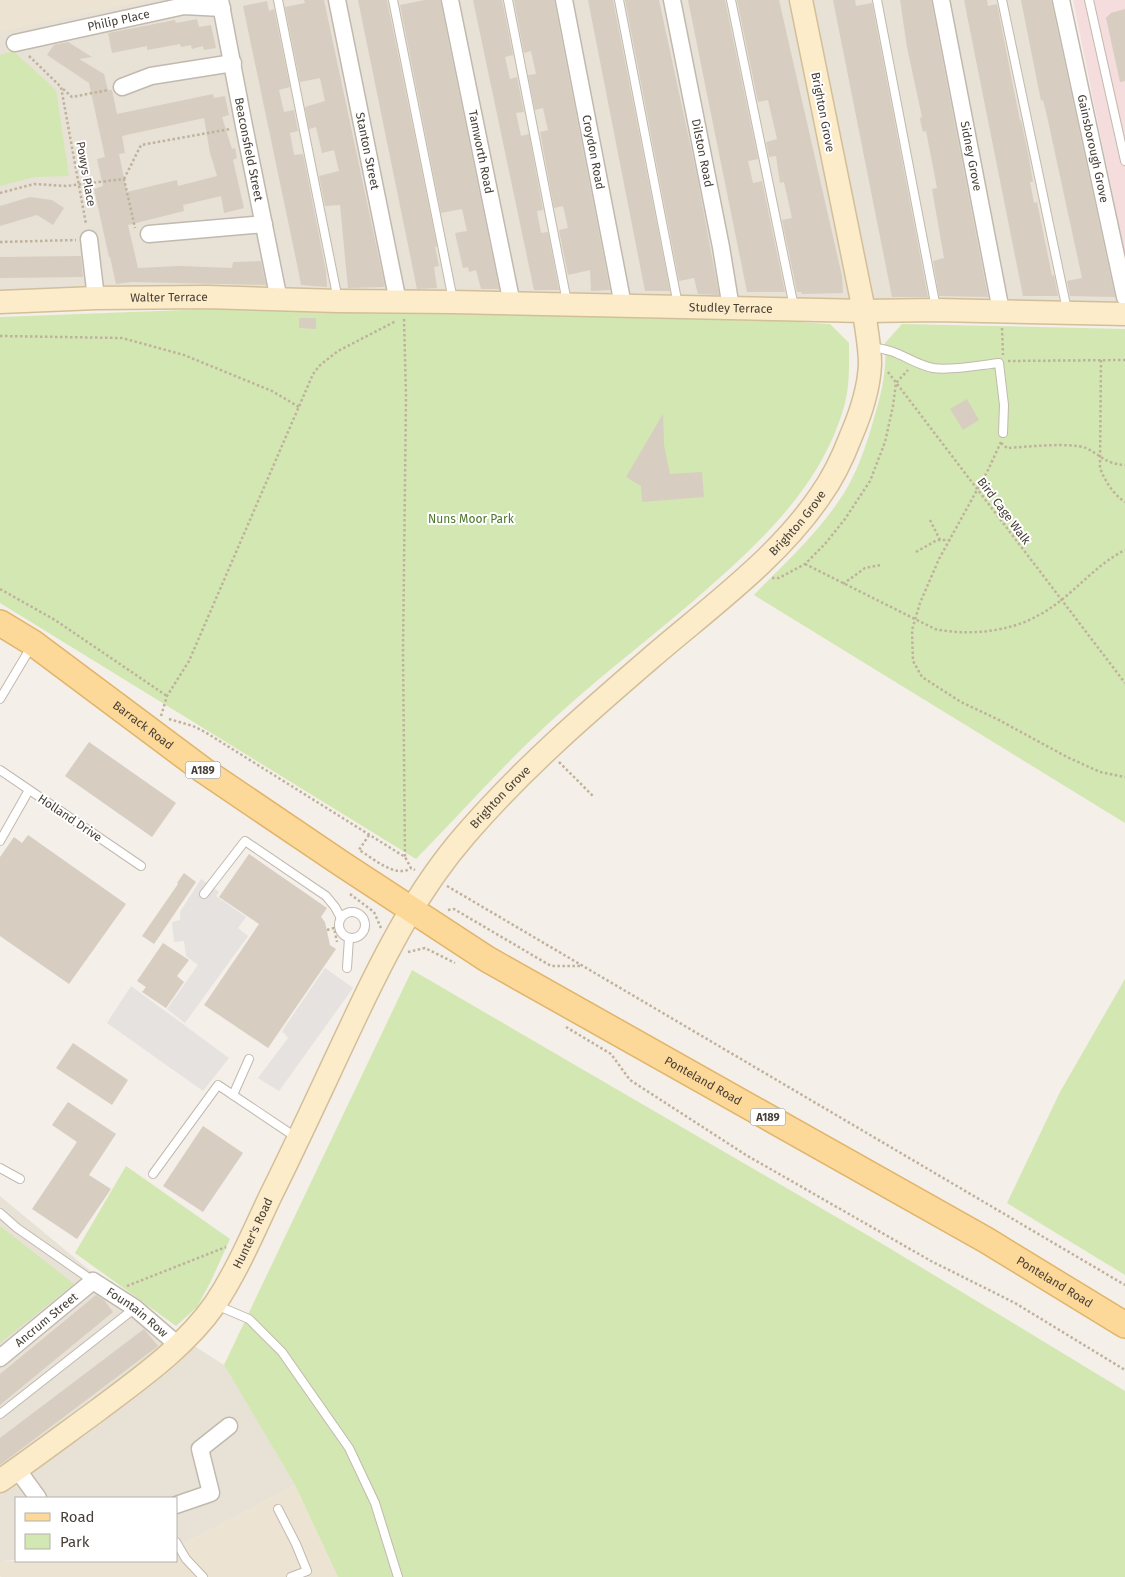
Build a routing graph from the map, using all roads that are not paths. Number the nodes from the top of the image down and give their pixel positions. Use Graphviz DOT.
graph roads {
  1 [pos="278,0"];
  2 [pos="337,0"];
  3 [pos="393,0"];
  4 [pos="450,0"];
  5 [pos="508,0"];
  6 [pos="564,0"];
  7 [pos="619,0"];
  8 [pos="672,0"];
  9 [pos="732,0"];
  10 [pos="801,0"];
  11 [pos="877,0"];
  12 [pos="941,0"];
  13 [pos="1002,0"];
  14 [pos="1061,0"];
  15 [pos="1089,0"];
  16 [pos="221,2"];
  17 [pos="15,44"];
  18 [pos="233,63"];
  19 [pos="122,87"];
  20 [pos="1125,161"];
  21 [pos="264,224"];
  22 [pos="148,234"];
  23 [pos="89,239"];
  24 [pos="1125,297"];
  25 [pos="96,298"];
  26 [pos="279,300"];
  27 [pos="338,301"];
  28 [pos="0,302"];
  29 [pos="398,302"];
  30 [pos="453,302"];
  31 [pos="512,304"];
  32 [pos="568,305"];
  33 [pos="623,305"];
  34 [pos="679,307"];
  35 [pos="731,308"];
  36 [pos="794,310"];
  37 [pos="936,310"];
  38 [pos="864,311"];
  39 [pos="1001,312"];
  40 [pos="1068,312"];
  41 [pos="1125,314"];
  42 [pos="869,348"];
  43 [pos="1003,433"];
  44 [pos="0,623"];
  45 [pos="33,643"];
  46 [pos="0,699"];
  47 [pos="0,770"];
  48 [pos="29,790"];
  49 [pos="0,842"];
  50 [pos="141,866"];
  51 [pos="204,894"];
  52 [pos="411,910"];
  53 [pos="341,918"];
  54 [pos="349,938"];
  55 [pos="347,968"];
  56 [pos="249,1059"];
  57 [pos="233,1095"];
  58 [pos="298,1140"];
  59 [pos="0,1168"];
  60 [pos="153,1174"];
  61 [pos="20,1179"];
  62 [pos="0,1213"];
  63 [pos="93,1282"];
  64 [pos="215,1304"];
  65 [pos="135,1308"];
  66 [pos="1125,1325"];
  67 [pos="178,1345"];
  68 [pos="0,1358"];
  69 [pos="0,1414"];
  70 [pos="229,1426"];
  71 [pos="9,1475"];
  72 [pos="37,1497"];
  73 [pos="178,1504"];
  74 [pos="278,1510"];
  75 [pos="178,1545"];
  76 [pos="203,1577"];
  77 [pos="291,1577"];
  78 [pos="398,1577"];
  1 -- 27 [label="lane"];
  2 -- 29 [label="street, Stanton Street"];
  3 -- 30 [label="lane"];
  4 -- 31 [label="street, Tamworth Road"];
  5 -- 32 [label="lane"];
  6 -- 33 [label="street, Croydon Road"];
  7 -- 34 [label="lane"];
  8 -- 35 [label="street, Dilston Road"];
  9 -- 36 [label="lane"];
  10 -- 38 [label="street, Brighton Grove"];
  11 -- 37 [label="lane"];
  12 -- 39 [label="street, Sidney Grove"];
  13 -- 40 [label="lane"];
  14 -- 24 [label="street, Gainsborough Grove"];
  15 -- 20 [label="lane"];
  16 -- 17 [label="street, Philip Place"];
  16 -- 18 [label="street, Beaconsfield Street"];
  18 -- 19 [label="street"];
  18 -- 21 [label="street, Beaconsfield Street"];
  21 -- 22 [label="street"];
  21 -- 26 [label="street, Beaconsfield Street"];
  23 -- 25 [label="street"];
  25 -- 26 [label="street, Walter Terrace"];
  25 -- 28 [label="street, Walter Terrace"];
  26 -- 27 [label="street, Walter Terrace"];
  27 -- 29 [label="street, Studley Terrace"];
  29 -- 30 [label="street, Studley Terrace"];
  30 -- 31 [label="street, Studley Terrace"];
  31 -- 32 [label="street, Studley Terrace"];
  32 -- 33 [label="street, Studley Terrace"];
  33 -- 34 [label="street, Studley Terrace"];
  34 -- 35 [label="street, Studley Terrace"];
  35 -- 36 [label="street, Studley Terrace"];
  36 -- 38 [label="street, Studley Terrace"];
  37 -- 38 [label="street, Studley Terrace"];
  37 -- 39 [label="street, Studley Terrace"];
  38 -- 42 [label="street, Brighton Grove"];
  39 -- 40 [label="street, Studley Terrace"];
  40 -- 41 [label="street, Studley Terrace"];
  42 -- 43 [label="lane"];
  42 -- 52 [label="street, Brighton Grove"];
  44 -- 45 [label="main road, Barrack Road / A189"];
  45 -- 46 [label="lane"];
  45 -- 52 [label="main road, Barrack Road / A189"];
  47 -- 48 [label="lane, Holland Drive"];
  48 -- 49 [label="lane"];
  48 -- 50 [label="lane, Holland Drive"];
  51 -- 53 [label="lane"];
  52 -- 58 [label="street, Hunter's Road"];
  52 -- 66 [label="main road, Ponteland Road / A189"];
  53 -- 54 [label="lane"];
  53 -- 54 [label="lane"];
  54 -- 55 [label="lane"];
  56 -- 57 [label="lane"];
  57 -- 58 [label="lane"];
  57 -- 60 [label="lane"];
  58 -- 64 [label="street, Hunter's Road"];
  59 -- 61 [label="lane"];
  62 -- 63 [label="lane"];
  63 -- 65 [label="street, Fountain Row"];
  63 -- 68 [label="street, Ancrum Street"];
  64 -- 67 [label="street, Hunter's Road"];
  64 -- 78 [label="lane"];
  65 -- 67 [label="street, Fountain Row"];
  65 -- 69 [label="lane"];
  67 -- 71 [label="street, Hunter's Road"];
  70 -- 73 [label="street"];
  71 -- 72 [label="street"];
  74 -- 77 [label="lane"];
  75 -- 76 [label="lane"];
}
